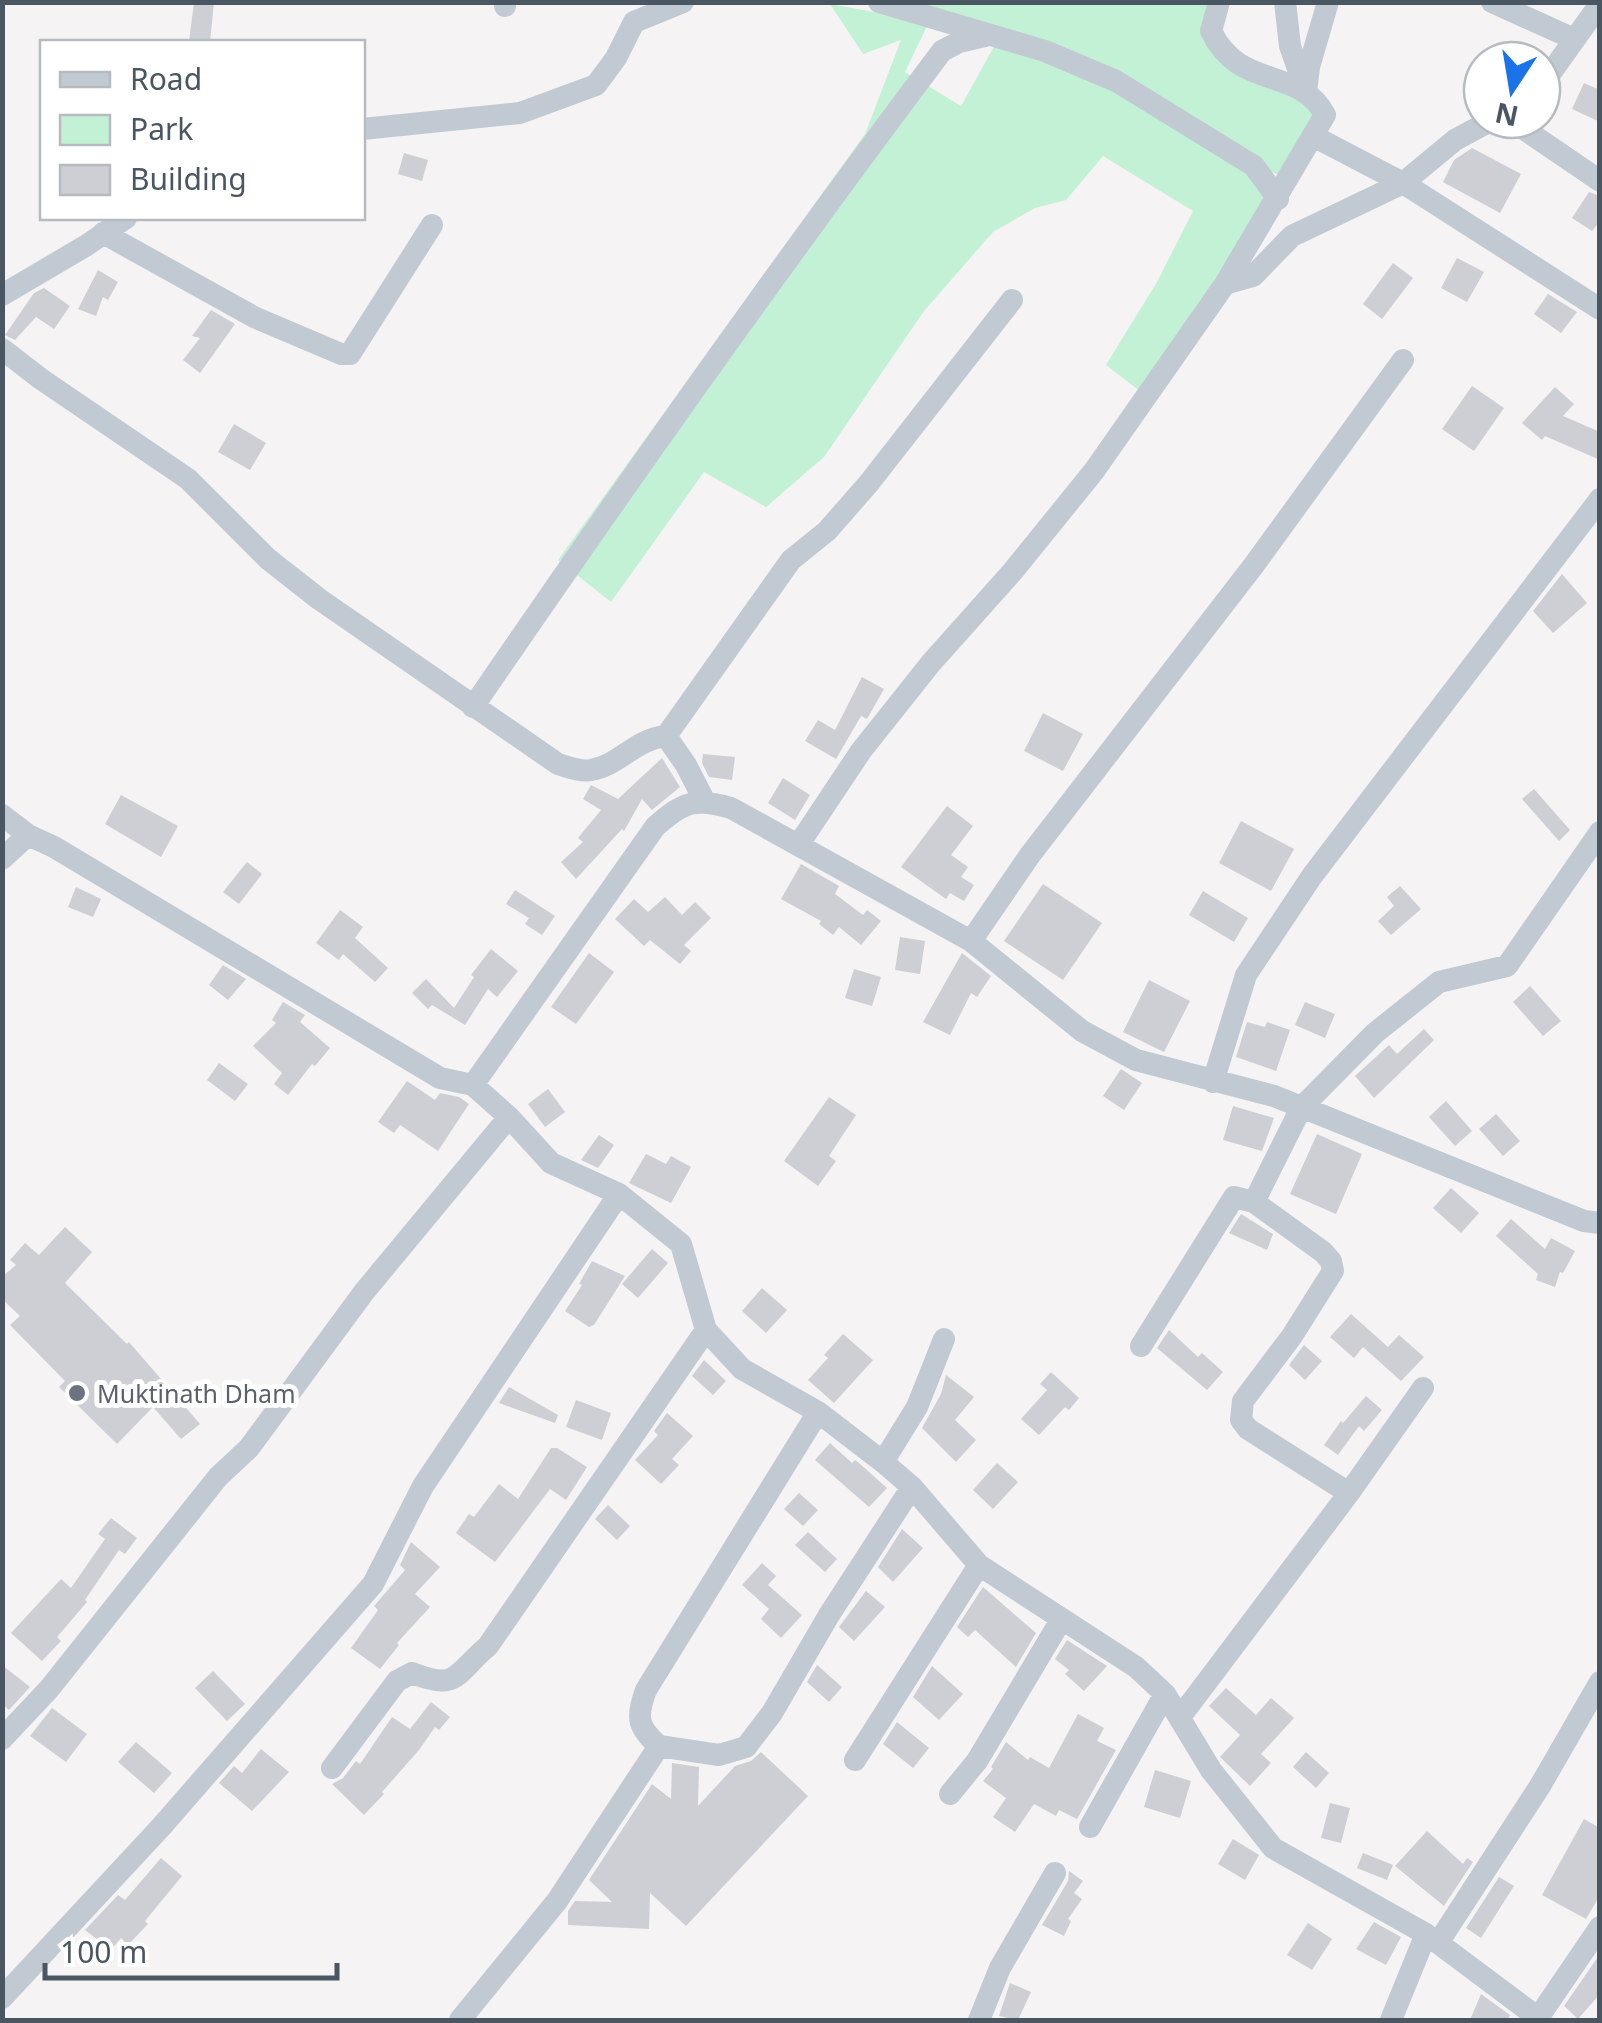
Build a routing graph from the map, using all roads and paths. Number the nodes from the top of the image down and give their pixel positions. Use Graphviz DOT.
graph roads {
  1 [pos="682,2"];
  2 [pos="879,2"];
  3 [pos="1219,2"];
  4 [pos="1285,2"];
  5 [pos="1328,2"];
  6 [pos="1492,2"];
  7 [pos="1600,4"];
  8 [pos="985,36"];
  9 [pos="1574,39"];
  10 [pos="1562,56"];
  11 [pos="1306,92"];
  12 [pos="365,129"];
  13 [pos="1314,136"];
  14 [pos="1462,136"];
  15 [pos="1542,140"];
  16 [pos="1600,180"];
  17 [pos="1403,183"];
  18 [pos="1278,198"];
  19 [pos="123,220"];
  20 [pos="432,225"];
  21 [pos="103,233"];
  22 [pos="1224,284"];
  23 [pos="2,295"];
  24 [pos="1012,300"];
  25 [pos="1600,309"];
  26 [pos="2,349"];
  27 [pos="1403,360"];
  28 [pos="1600,500"];
  29 [pos="473,707"];
  30 [pos="666,736"];
  31 [pos="704,800"];
  32 [pos="2,815"];
  33 [pos="1600,832"];
  34 [pos="28,835"];
  35 [pos="799,844"];
  36 [pos="2,859"];
  37 [pos="971,941"];
  38 [pos="1214,1082"];
  39 [pos="473,1085"];
  40 [pos="1301,1108"];
  41 [pos="509,1117"];
  42 [pos="620,1194"];
  43 [pos="1254,1202"];
  44 [pos="1600,1223"];
  45 [pos="706,1330"];
  46 [pos="944,1339"];
  47 [pos="1141,1346"];
  48 [pos="1423,1388"];
  49 [pos="818,1412"];
  50 [pos="883,1462"];
  51 [pos="912,1487"];
  52 [pos="1349,1493"];
  53 [pos="979,1564"];
  54 [pos="1061,1620"];
  55 [pos="1600,1682"];
  56 [pos="1165,1694"];
  57 [pos="1181,1716"];
  58 [pos="2,1739"];
  59 [pos="659,1746"];
  60 [pos="855,1760"];
  61 [pos="332,1768"];
  62 [pos="950,1794"];
  63 [pos="1090,1827"];
  64 [pos="1055,1873"];
  65 [pos="1600,1928"];
  66 [pos="1432,1938"];
  67 [pos="2,1998"];
  68 [pos="1539,2019"];
  69 [pos="460,2020"];
  70 [pos="979,2020"];
  71 [pos="1390,2020"];
  1 -- 12 [label="street"];
  2 -- 8 [label="street"];
  3 -- 11 [label="street"];
  4 -- 11 [label="street"];
  5 -- 11 [label="street"];
  6 -- 9 [label="street"];
  7 -- 9 [label="street"];
  8 -- 18 [label="street"];
  8 -- 29 [label="street"];
  9 -- 10 [label="street"];
  11 -- 13 [label="street"];
  13 -- 17 [label="street"];
  13 -- 18 [label="street"];
  14 -- 17 [label="street"];
  15 -- 16 [label="street"];
  17 -- 22 [label="street"];
  17 -- 25 [label="street"];
  18 -- 22 [label="street"];
  19 -- 21 [label="street"];
  20 -- 21 [label="street"];
  21 -- 23 [label="street"];
  22 -- 35 [label="street"];
  24 -- 30 [label="street"];
  26 -- 29 [label="street"];
  27 -- 37 [label="street"];
  28 -- 38 [label="street"];
  29 -- 30 [label="street"];
  30 -- 31 [label="street"];
  31 -- 35 [label="street"];
  31 -- 39 [label="street"];
  32 -- 34 [label="street"];
  33 -- 40 [label="street"];
  34 -- 36 [label="street"];
  34 -- 39 [label="street"];
  35 -- 37 [label="street"];
  37 -- 38 [label="street"];
  38 -- 40 [label="street"];
  39 -- 41 [label="street"];
  40 -- 43 [label="street"];
  40 -- 44 [label="street"];
  41 -- 42 [label="street"];
  41 -- 58 [label="street"];
  42 -- 45 [label="street"];
  42 -- 67 [label="street"];
  43 -- 47 [label="street"];
  43 -- 52 [label="street"];
  45 -- 49 [label="street"];
  45 -- 61 [label="street"];
  46 -- 50 [label="street"];
  48 -- 52 [label="street"];
  49 -- 50 [label="street"];
  49 -- 59 [label="street"];
  50 -- 51 [label="street"];
  51 -- 53 [label="street"];
  51 -- 59 [label="street"];
  52 -- 57 [label="street"];
  53 -- 54 [label="street"];
  53 -- 60 [label="street"];
  54 -- 56 [label="street"];
  54 -- 62 [label="street"];
  55 -- 66 [label="street"];
  56 -- 57 [label="street"];
  56 -- 63 [label="street"];
  57 -- 66 [label="street"];
  59 -- 69 [label="street"];
  64 -- 70 [label="street"];
  65 -- 68 [label="street"];
  66 -- 68 [label="street"];
  66 -- 71 [label="street"];
}
